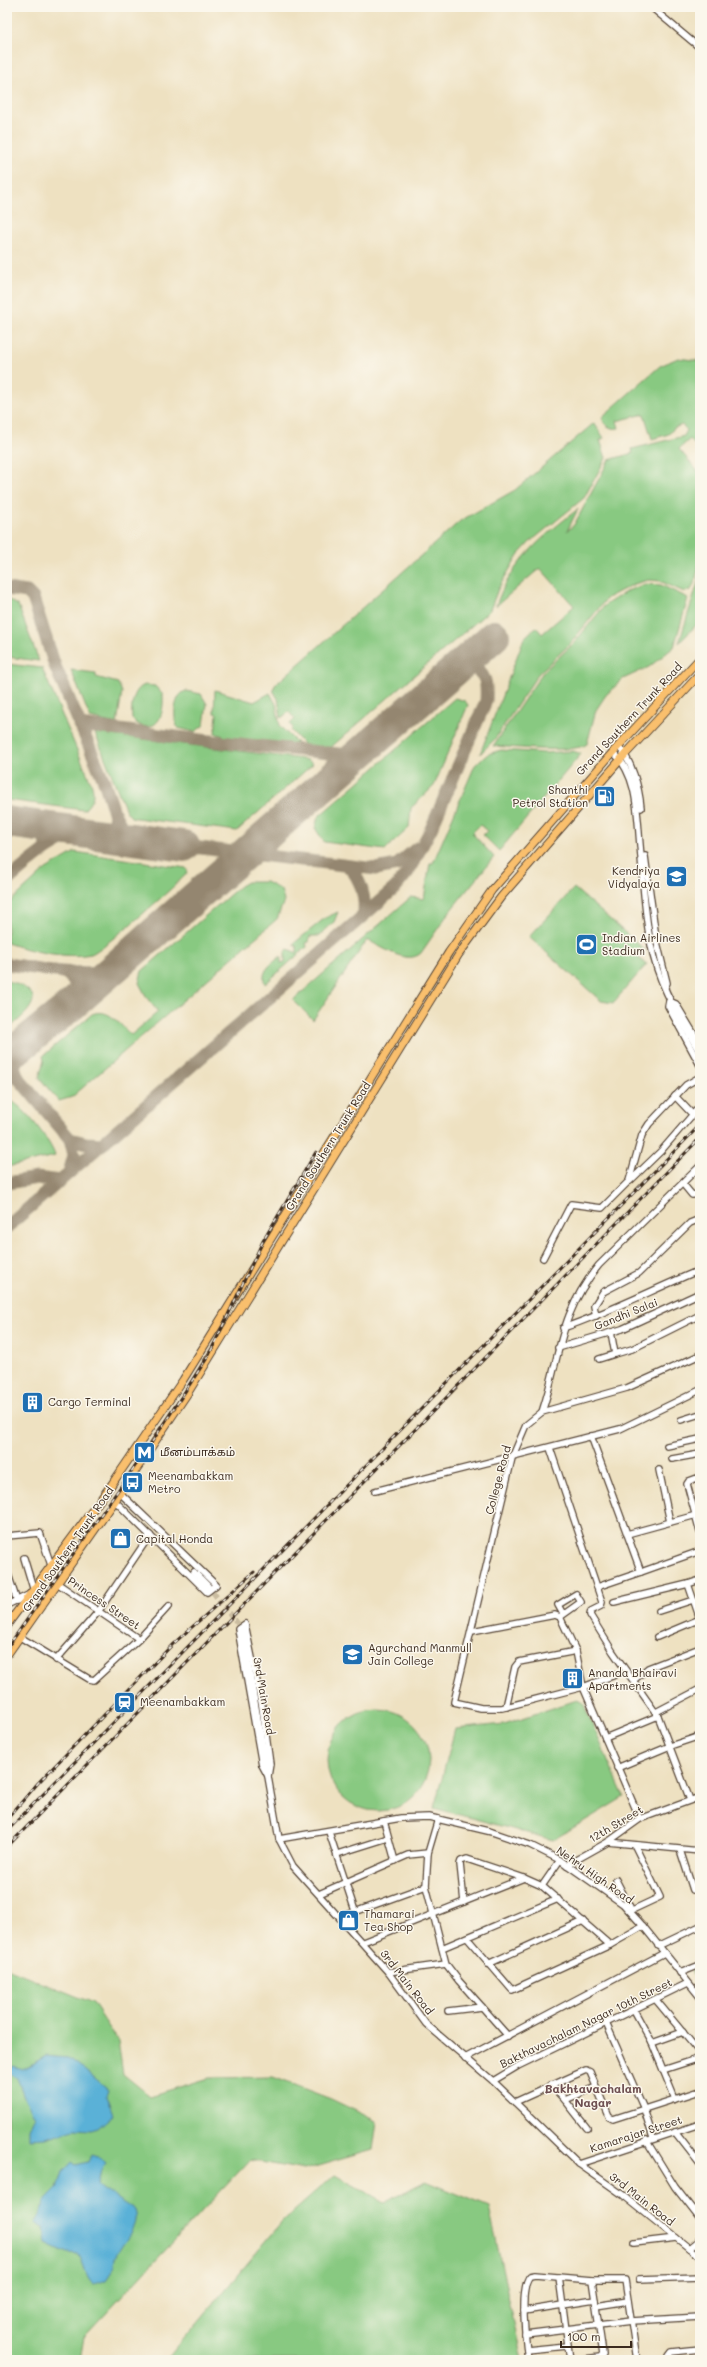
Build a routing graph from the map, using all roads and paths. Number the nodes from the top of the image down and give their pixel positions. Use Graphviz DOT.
graph roads {
  1 [pos="651,7"];
  2 [pos="700,48"];
  3 [pos="700,658"];
  4 [pos="700,674"];
  5 [pos="615,749"];
  6 [pos="623,757"];
  7 [pos="670,1001"];
  8 [pos="700,1044"];
  9 [pos="700,1052"];
  10 [pos="700,1065"];
  11 [pos="700,1077"];
  12 [pos="675,1096"];
  13 [pos="700,1106"];
  14 [pos="693,1115"];
  15 [pos="700,1166"];
  16 [pos="629,1181"];
  17 [pos="683,1184"];
  18 [pos="700,1194"];
  19 [pos="700,1220"];
  20 [pos="543,1258"];
  21 [pos="700,1270"];
  22 [pos="700,1293"];
  23 [pos="700,1315"];
  24 [pos="596,1316"];
  25 [pos="563,1328"];
  26 [pos="611,1332"];
  27 [pos="558,1348"];
  28 [pos="615,1354"];
  29 [pos="700,1355"];
  30 [pos="599,1359"];
  31 [pos="700,1390"];
  32 [pos="542,1412"];
  33 [pos="700,1414"];
  34 [pos="681,1420"];
  35 [pos="592,1436"];
  36 [pos="700,1439"];
  37 [pos="667,1446"];
  38 [pos="550,1448"];
  39 [pos="700,1454"];
  40 [pos="512,1458"];
  41 [pos="672,1459"];
  42 [pos="659,1470"];
  43 [pos="700,1477"];
  44 [pos="375,1491"];
  45 [pos="118,1498"];
  46 [pos="698,1514"];
  47 [pos="670,1522"];
  48 [pos="700,1532"];
  49 [pos="627,1534"];
  50 [pos="150,1535"];
  51 [pos="7,1536"];
  52 [pos="700,1551"];
  53 [pos="24,1558"];
  54 [pos="51,1565"];
  55 [pos="7,1571"];
  56 [pos="641,1572"];
  57 [pos="700,1580"];
  58 [pos="57,1583"];
  59 [pos="688,1584"];
  60 [pos="208,1586"];
  61 [pos="597,1587"];
  62 [pos="31,1591"];
  63 [pos="693,1600"];
  64 [pos="17,1601"];
  65 [pos="614,1602"];
  66 [pos="7,1606"];
  67 [pos="169,1606"];
  68 [pos="98,1612"];
  69 [pos="659,1612"];
  70 [pos="699,1612"];
  71 [pos="700,1619"];
  72 [pos="7,1625"];
  73 [pos="242,1629"];
  74 [pos="472,1631"];
  75 [pos="657,1636"];
  76 [pos="20,1637"];
  77 [pos="139,1639"];
  78 [pos="700,1648"];
  79 [pos="576,1651"];
  80 [pos="7,1655"];
  81 [pos="56,1660"];
  82 [pos="615,1675"];
  83 [pos="634,1680"];
  84 [pos="584,1688"];
  85 [pos="700,1690"];
  86 [pos="506,1707"];
  87 [pos="657,1714"];
  88 [pos="700,1736"];
  89 [pos="605,1738"];
  90 [pos="670,1746"];
  91 [pos="617,1768"];
  92 [pos="268,1776"];
  93 [pos="700,1797"];
  94 [pos="690,1800"];
  95 [pos="438,1819"];
  96 [pos="640,1819"];
  97 [pos="384,1821"];
  98 [pos="329,1832"];
  99 [pos="388,1838"];
  100 [pos="279,1839"];
  101 [pos="608,1842"];
  102 [pos="635,1846"];
  103 [pos="680,1850"];
  104 [pos="700,1851"];
  105 [pos="428,1853"];
  106 [pos="337,1854"];
  107 [pos="560,1860"];
  108 [pos="395,1861"];
  109 [pos="567,1865"];
  110 [pos="524,1878"];
  111 [pos="616,1880"];
  112 [pos="345,1884"];
  113 [pos="426,1886"];
  114 [pos="542,1886"];
  115 [pos="700,1888"];
  116 [pos="319,1894"];
  117 [pos="558,1899"];
  118 [pos="464,1902"];
  119 [pos="629,1910"];
  120 [pos="355,1912"];
  121 [pos="432,1915"];
  122 [pos="341,1917"];
  123 [pos="583,1921"];
  124 [pos="643,1926"];
  125 [pos="700,1926"];
  126 [pos="468,1939"];
  127 [pos="362,1942"];
  128 [pos="610,1945"];
  129 [pos="658,1946"];
  130 [pos="442,1948"];
  131 [pos="664,1953"];
  132 [pos="446,1964"];
  133 [pos="488,1964"];
  134 [pos="700,1965"];
  135 [pos="388,1972"];
  136 [pos="680,1973"];
  137 [pos="688,1983"];
  138 [pos="700,1997"];
  139 [pos="656,2000"];
  140 [pos="482,2007"];
  141 [pos="634,2010"];
  142 [pos="448,2011"];
  143 [pos="606,2023"];
  144 [pos="683,2032"];
  145 [pos="508,2036"];
  146 [pos="652,2043"];
  147 [pos="700,2053"];
  148 [pos="465,2058"];
  149 [pos="700,2058"];
  150 [pos="663,2070"];
  151 [pos="493,2081"];
  152 [pos="550,2085"];
  153 [pos="596,2087"];
  154 [pos="700,2091"];
  155 [pos="675,2099"];
  156 [pos="565,2100"];
  157 [pos="515,2102"];
  158 [pos="644,2108"];
  159 [pos="700,2124"];
  160 [pos="587,2128"];
  161 [pos="675,2132"];
  162 [pos="653,2138"];
  163 [pos="646,2140"];
  164 [pos="579,2164"];
  165 [pos="700,2164"];
  166 [pos="700,2219"];
  167 [pos="676,2238"];
  168 [pos="700,2239"];
  169 [pos="634,2243"];
  170 [pos="689,2248"];
  171 [pos="700,2257"];
  172 [pos="559,2277"];
  173 [pos="700,2277"];
  174 [pos="639,2279"];
  175 [pos="592,2280"];
  176 [pos="628,2301"];
  177 [pos="596,2303"];
  178 [pos="562,2305"];
  179 [pos="524,2311"];
  180 [pos="700,2318"];
  181 [pos="631,2321"];
  182 [pos="599,2324"];
  183 [pos="565,2329"];
  184 [pos="525,2334"];
  185 [pos="567,2346"];
  186 [pos="700,2349"];
  187 [pos="527,2350"];
  188 [pos="528,2360"];
  189 [pos="570,2360"];
  190 [pos="577,2360"];
  191 [pos="637,2360"];
  192 [pos="670,2360"];
  1 -- 2 [label="street"];
  3 -- 5 [label="main road, Grand Southern Trunk Road"];
  4 -- 6 [label="main road, Grand Southern Trunk Road"];
  5 -- 6 [label="street"];
  5 -- 54 [label="main road, Grand Southern Trunk Road"];
  6 -- 7 [label="street"];
  6 -- 45 [label="main road, Grand Southern Trunk Road"];
  7 -- 8 [label="street"];
  7 -- 9 [label="street"];
  7 -- 10 [label="street"];
  11 -- 12 [label="street"];
  12 -- 14 [label="street"];
  12 -- 16 [label="street"];
  13 -- 14 [label="street"];
  14 -- 16 [label="street"];
  15 -- 17 [label="street"];
  16 -- 20 [label="street"];
  17 -- 18 [label="street"];
  17 -- 25 [label="street"];
  19 -- 24 [label="street"];
  21 -- 24 [label="street, Gandhi Salai"];
  22 -- 26 [label="street, Gandhi Salai"];
  23 -- 28 [label="street"];
  24 -- 25 [label="street, Gandhi Salai"];
  25 -- 27 [label="street"];
  26 -- 27 [label="street, Gandhi Salai"];
  26 -- 28 [label="street"];
  27 -- 32 [label="street"];
  28 -- 30 [label="street"];
  29 -- 32 [label="street, College Road"];
  31 -- 35 [label="street"];
  32 -- 40 [label="street, College Road"];
  33 -- 34 [label="street"];
  35 -- 38 [label="street"];
  35 -- 49 [label="street"];
  36 -- 37 [label="street"];
  38 -- 40 [label="street"];
  38 -- 61 [label="street"];
  39 -- 41 [label="street"];
  40 -- 44 [label="street"];
  40 -- 74 [label="street, College Road"];
  42 -- 47 [label="street"];
  43 -- 46 [label="street"];
  45 -- 50 [label="street"];
  45 -- 50 [label="street"];
  45 -- 58 [label="main road, Grand Southern Trunk Road"];
  45 -- 60 [label="street"];
  46 -- 47 [label="street"];
  46 -- 48 [label="street"];
  47 -- 49 [label="street"];
  49 -- 56 [label="street"];
  50 -- 68 [label="street"];
  51 -- 54 [label="street"];
  52 -- 56 [label="street"];
  53 -- 62 [label="street"];
  54 -- 62 [label="main road, Grand Southern Trunk Road"];
  55 -- 64 [label="street"];
  56 -- 61 [label="street"];
  57 -- 59 [label="street"];
  58 -- 68 [label="street, Princess Street"];
  58 -- 76 [label="main road, Grand Southern Trunk Road"];
  59 -- 63 [label="street"];
  59 -- 65 [label="street"];
  61 -- 83 [label="street"];
  62 -- 64 [label="street"];
  62 -- 72 [label="main road, Grand Southern Trunk Road"];
  63 -- 69 [label="street"];
  63 -- 70 [label="street"];
  64 -- 66 [label="street"];
  67 -- 77 [label="street"];
  68 -- 77 [label="street, Princess Street"];
  68 -- 81 [label="street"];
  70 -- 71 [label="street"];
  71 -- 75 [label="street"];
  73 -- 92 [label="street, 3rd Main Road"];
  74 -- 79 [label="street"];
  74 -- 86 [label="street, College Road"];
  76 -- 80 [label="main road, Grand Southern Trunk Road"];
  76 -- 81 [label="street"];
  77 -- 81 [label="street"];
  78 -- 83 [label="street"];
  79 -- 84 [label="street"];
  79 -- 86 [label="street"];
  82 -- 84 [label="street"];
  83 -- 87 [label="street"];
  84 -- 86 [label="street"];
  84 -- 89 [label="street"];
  85 -- 87 [label="street"];
  87 -- 89 [label="street"];
  87 -- 90 [label="street"];
  88 -- 90 [label="street"];
  89 -- 91 [label="street"];
  90 -- 91 [label="street"];
  90 -- 94 [label="street"];
  91 -- 96 [label="street"];
  92 -- 92 [label="street"];
  92 -- 100 [label="street, 3rd Main Road"];
  93 -- 94 [label="street, 12th Street"];
  94 -- 96 [label="street, 12th Street"];
  95 -- 97 [label="street, Nehru High Road"];
  95 -- 105 [label="street"];
  95 -- 107 [label="street, Nehru High Road"];
  96 -- 101 [label="street, 12th Street"];
  97 -- 98 [label="street, Nehru High Road"];
  97 -- 99 [label="street"];
  98 -- 100 [label="street, Nehru High Road"];
  98 -- 106 [label="street"];
  99 -- 106 [label="street"];
  99 -- 108 [label="street"];
  100 -- 116 [label="street, 3rd Main Road"];
  101 -- 102 [label="street"];
  101 -- 109 [label="street, 12th Street"];
  102 -- 103 [label="street"];
  102 -- 119 [label="street"];
  103 -- 104 [label="street"];
  103 -- 115 [label="street"];
  105 -- 108 [label="street"];
  105 -- 113 [label="street"];
  106 -- 112 [label="street"];
  107 -- 109 [label="street, Nehru High Road"];
  107 -- 114 [label="street"];
  108 -- 112 [label="street"];
  109 -- 119 [label="street, Nehru High Road"];
  110 -- 114 [label="street"];
  110 -- 118 [label="street"];
  110 -- 118 [label="street"];
  111 -- 119 [label="street"];
  112 -- 116 [label="street"];
  112 -- 120 [label="street"];
  113 -- 120 [label="street"];
  113 -- 121 [label="street"];
  114 -- 117 [label="street"];
  116 -- 122 [label="street, 3rd Main Road"];
  117 -- 123 [label="street"];
  117 -- 126 [label="street"];
  118 -- 121 [label="street"];
  119 -- 124 [label="street, Nehru High Road"];
  120 -- 122 [label="street"];
  121 -- 127 [label="street"];
  121 -- 130 [label="street"];
  122 -- 127 [label="street, 3rd Main Road"];
  123 -- 128 [label="street"];
  123 -- 133 [label="street"];
  124 -- 128 [label="street"];
  124 -- 129 [label="street, Nehru High Road"];
  125 -- 129 [label="street"];
  126 -- 130 [label="street"];
  126 -- 133 [label="street"];
  127 -- 135 [label="street, 3rd Main Road"];
  128 -- 133 [label="street"];
  129 -- 131 [label="street, Nehru High Road"];
  130 -- 132 [label="street"];
  131 -- 136 [label="street, Nehru High Road"];
  131 -- 145 [label="street"];
  132 -- 135 [label="street"];
  132 -- 140 [label="street"];
  134 -- 136 [label="street"];
  135 -- 148 [label="street, 3rd Main Road"];
  136 -- 137 [label="street, Nehru High Road"];
  137 -- 138 [label="street, Nehru High Road"];
  137 -- 139 [label="street, Bakthavachalam Nagar 10th Street"];
  139 -- 141 [label="street, Bakthavachalam Nagar 10th Street"];
  139 -- 144 [label="street"];
  140 -- 142 [label="street"];
  140 -- 145 [label="street"];
  141 -- 143 [label="street, Bakthavachalam Nagar 10th Street"];
  141 -- 146 [label="street"];
  143 -- 151 [label="street, Bakthavachalam Nagar 10th Street"];
  143 -- 158 [label="street"];
  144 -- 146 [label="street"];
  144 -- 147 [label="street"];
  145 -- 148 [label="street"];
  146 -- 150 [label="street"];
  148 -- 151 [label="street, 3rd Main Road"];
  149 -- 150 [label="street"];
  150 -- 155 [label="street"];
  151 -- 157 [label="street, 3rd Main Road"];
  152 -- 153 [label="street"];
  152 -- 156 [label="street"];
  152 -- 157 [label="street"];
  153 -- 156 [label="street"];
  153 -- 158 [label="street"];
  154 -- 155 [label="street"];
  155 -- 158 [label="street"];
  156 -- 160 [label="street"];
  157 -- 164 [label="street, 3rd Main Road"];
  158 -- 162 [label="street"];
  159 -- 161 [label="street, Kamarajar Street"];
  161 -- 162 [label="street, Kamarajar Street"];
  161 -- 165 [label="street"];
  162 -- 163 [label="street, Kamarajar Street"];
  163 -- 164 [label="street, Kamarajar Street"];
  163 -- 166 [label="street"];
  164 -- 167 [label="street, 3rd Main Road"];
  167 -- 169 [label="street"];
  167 -- 170 [label="street, 3rd Main Road"];
  168 -- 170 [label="street"];
  170 -- 171 [label="street, 3rd Main Road"];
  172 -- 175 [label="street"];
  172 -- 178 [label="street"];
  172 -- 179 [label="street"];
  173 -- 174 [label="street"];
  175 -- 176 [label="street"];
  175 -- 177 [label="street"];
  176 -- 177 [label="street"];
  176 -- 181 [label="street"];
  177 -- 178 [label="street"];
  177 -- 182 [label="street"];
  178 -- 179 [label="street"];
  178 -- 183 [label="street"];
  179 -- 184 [label="street"];
  180 -- 181 [label="street"];
  181 -- 182 [label="street"];
  181 -- 191 [label="street"];
  182 -- 183 [label="street"];
  182 -- 190 [label="street"];
  183 -- 184 [label="street"];
  183 -- 185 [label="street"];
  184 -- 187 [label="street"];
  185 -- 187 [label="street"];
  185 -- 189 [label="street"];
  186 -- 192 [label="street"];
  187 -- 188 [label="street"];
}
